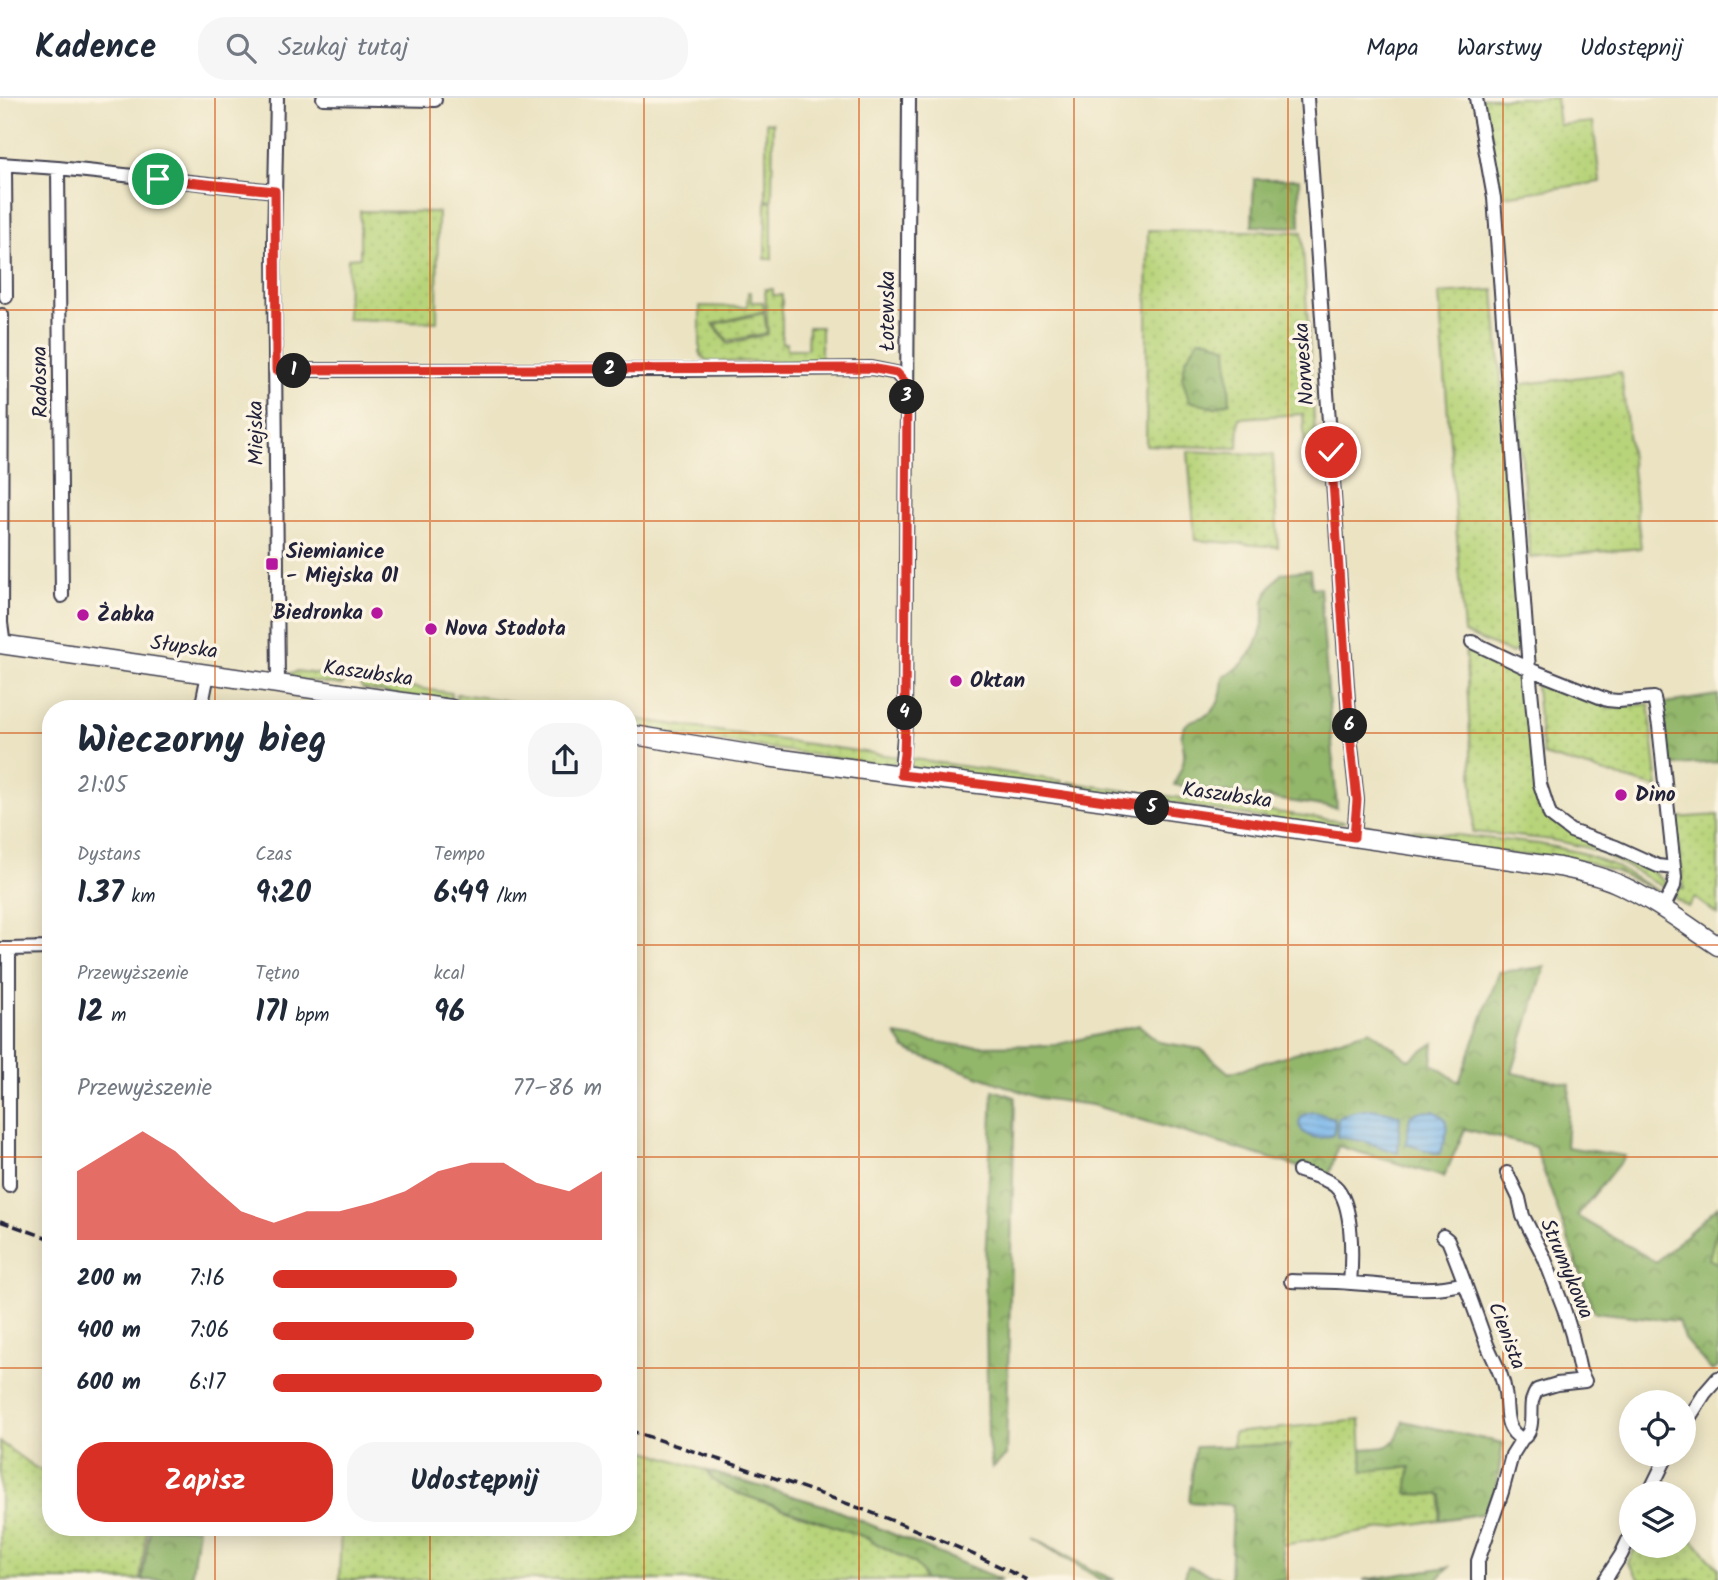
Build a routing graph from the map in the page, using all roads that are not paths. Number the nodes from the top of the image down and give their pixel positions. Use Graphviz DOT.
graph roads {
  1 [pos="277,98"];
  2 [pos="323,98"];
  3 [pos="909,98"];
  4 [pos="1307,98"];
  5 [pos="1476,98"];
  6 [pos="435,100"];
  7 [pos="3,165"];
  8 [pos="58,169"];
  9 [pos="275,191"];
  10 [pos="6,297"];
  11 [pos="2,315"];
  12 [pos="276,370"];
  13 [pos="907,384"];
  14 [pos="62,596"];
  15 [pos="1472,642"];
  16 [pos="2,644"];
  17 [pos="1528,669"];
  18 [pos="208,674"];
  19 [pos="278,684"];
  20 [pos="203,700"];
  21 [pos="389,700"];
  22 [pos="637,735"];
  23 [pos="901,775"];
  24 [pos="1354,837"];
  25 [pos="1674,868"];
  26 [pos="1663,909"];
  27 [pos="1718,946"];
  28 [pos="42,948"];
  29 [pos="5,949"];
  30 [pos="4,1063"];
  31 [pos="5,1168"];
  32 [pos="1299,1171"];
  33 [pos="1507,1173"];
  34 [pos="9,1185"];
  35 [pos="1443,1236"];
  36 [pos="1291,1281"];
  37 [pos="1350,1283"];
  38 [pos="1465,1283"];
  39 [pos="1718,1378"];
  40 [pos="1586,1381"];
  41 [pos="1696,1407"];
  42 [pos="1522,1439"];
  43 [pos="1619,1558"];
  44 [pos="1478,1580"];
  45 [pos="1605,1580"];
  1 -- 9 [label="street, Miejska"];
  2 -- 6 [label="street"];
  3 -- 13 [label="street, Łotewska"];
  4 -- 24 [label="street, Norweska"];
  5 -- 17 [label="street"];
  7 -- 8 [label="street"];
  7 -- 10 [label="street"];
  8 -- 9 [label="street"];
  8 -- 14 [label="street, Radosna"];
  9 -- 12 [label="street, Miejska"];
  11 -- 16 [label="street"];
  12 -- 13 [label="street"];
  12 -- 19 [label="street, Miejska"];
  13 -- 23 [label="street, Łotewska"];
  15 -- 17 [label="street"];
  16 -- 18 [label="main road, Słupska"];
  17 -- 25 [label="street"];
  17 -- 25 [label="street"];
  18 -- 19 [label="main road, Słupska"];
  18 -- 20 [label="street"];
  19 -- 21 [label="main road, Kaszubska"];
  22 -- 23 [label="main road, Kaszubska"];
  23 -- 24 [label="main road, Kaszubska"];
  24 -- 26 [label="main road, Kaszubska"];
  25 -- 26 [label="street"];
  26 -- 27 [label="main road, Kaszubska"];
  28 -- 29 [label="street"];
  29 -- 30 [label="street"];
  30 -- 31 [label="street"];
  31 -- 34 [label="street"];
  32 -- 37 [label="street"];
  33 -- 40 [label="street, Strumykowa"];
  35 -- 38 [label="street, Cienista"];
  36 -- 37 [label="street, Cienista"];
  37 -- 38 [label="street, Cienista"];
  38 -- 42 [label="street, Cienista"];
  39 -- 41 [label="street"];
  40 -- 42 [label="street, Cienista"];
  42 -- 44 [label="street, Cienista"];
  43 -- 45 [label="street"];
}
